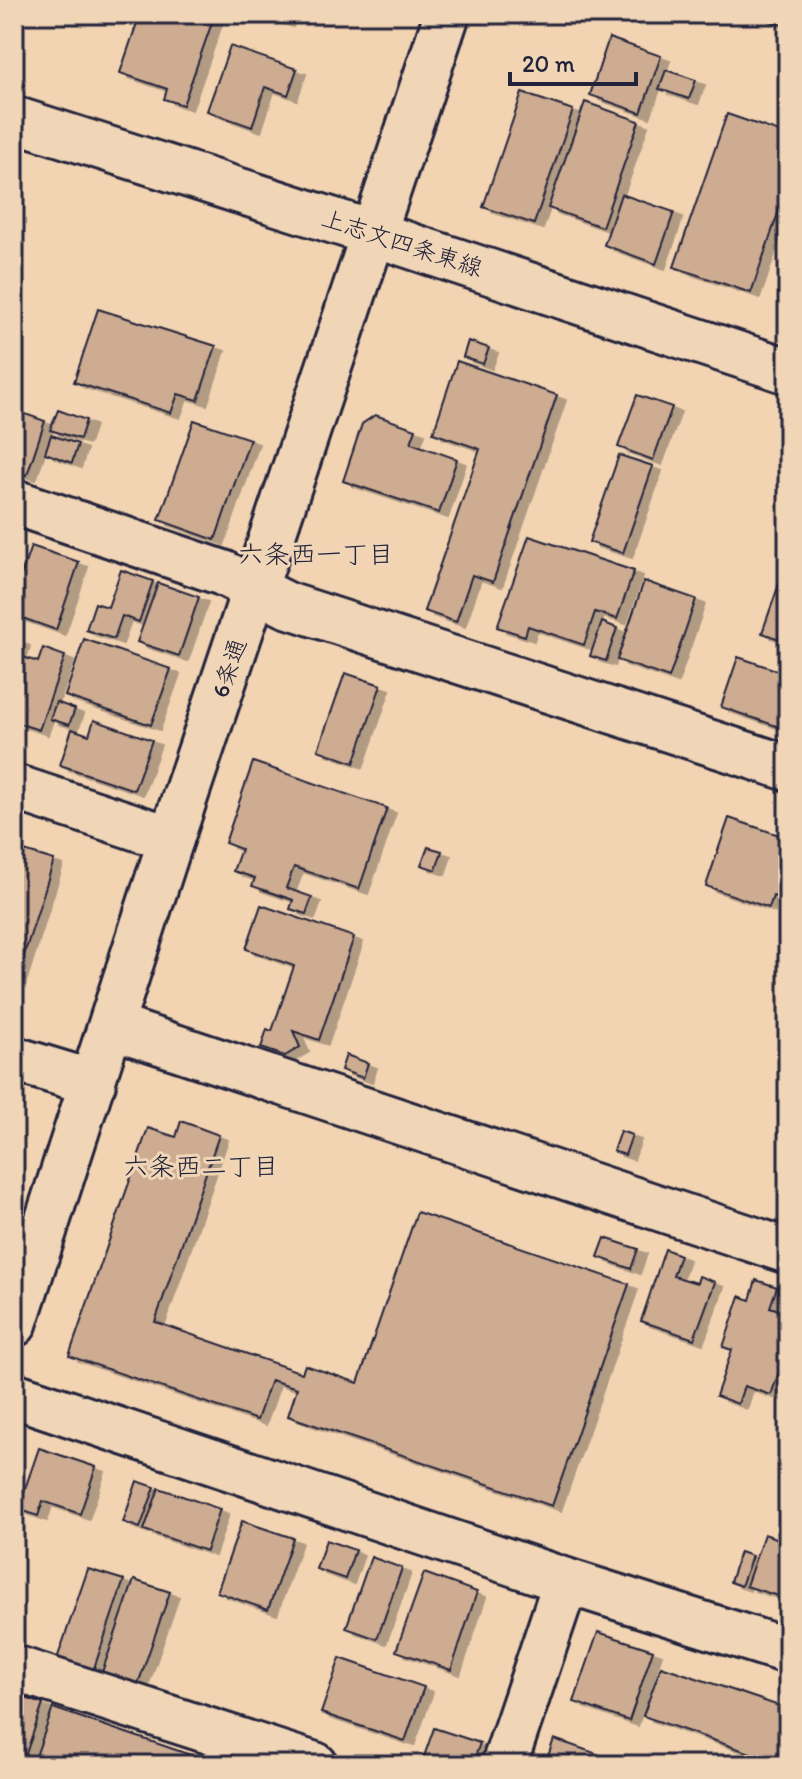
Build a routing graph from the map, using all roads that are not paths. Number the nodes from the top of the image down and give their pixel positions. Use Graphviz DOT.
graph roads {
  1 [pos="447,14"];
  2 [pos="14,119"];
  3 [pos="375,234"];
  4 [pos="788,371"];
  5 [pos="14,502"];
  6 [pos="255,589"];
  7 [pos="788,768"];
  8 [pos="14,787"];
  9 [pos="171,839"];
  10 [pos="112,1026"];
  11 [pos="14,1059"];
  12 [pos="93,1083"];
  13 [pos="788,1251"];
  14 [pos="14,1324"];
  15 [pos="14,1395"];
  16 [pos="566,1581"];
  17 [pos="788,1651"];
  18 [pos="14,1668"];
  19 [pos="315,1765"];
  20 [pos="504,1765"];
  1 -- 3 [label="street, 6条通"];
  2 -- 3 [label="street, 上志文四条東線"];
  3 -- 4 [label="street, 上志文四条東線"];
  3 -- 6 [label="street, 6条通"];
  5 -- 6 [label="street"];
  6 -- 7 [label="street"];
  6 -- 9 [label="street, 6条通"];
  8 -- 9 [label="street"];
  9 -- 10 [label="street, 6条通"];
  10 -- 12 [label="street, 6条通"];
  10 -- 13 [label="street"];
  11 -- 12 [label="street"];
  12 -- 14 [label="street, 6条通"];
  15 -- 16 [label="street"];
  16 -- 17 [label="street"];
  16 -- 20 [label="street"];
  18 -- 19 [label="street"];
}
